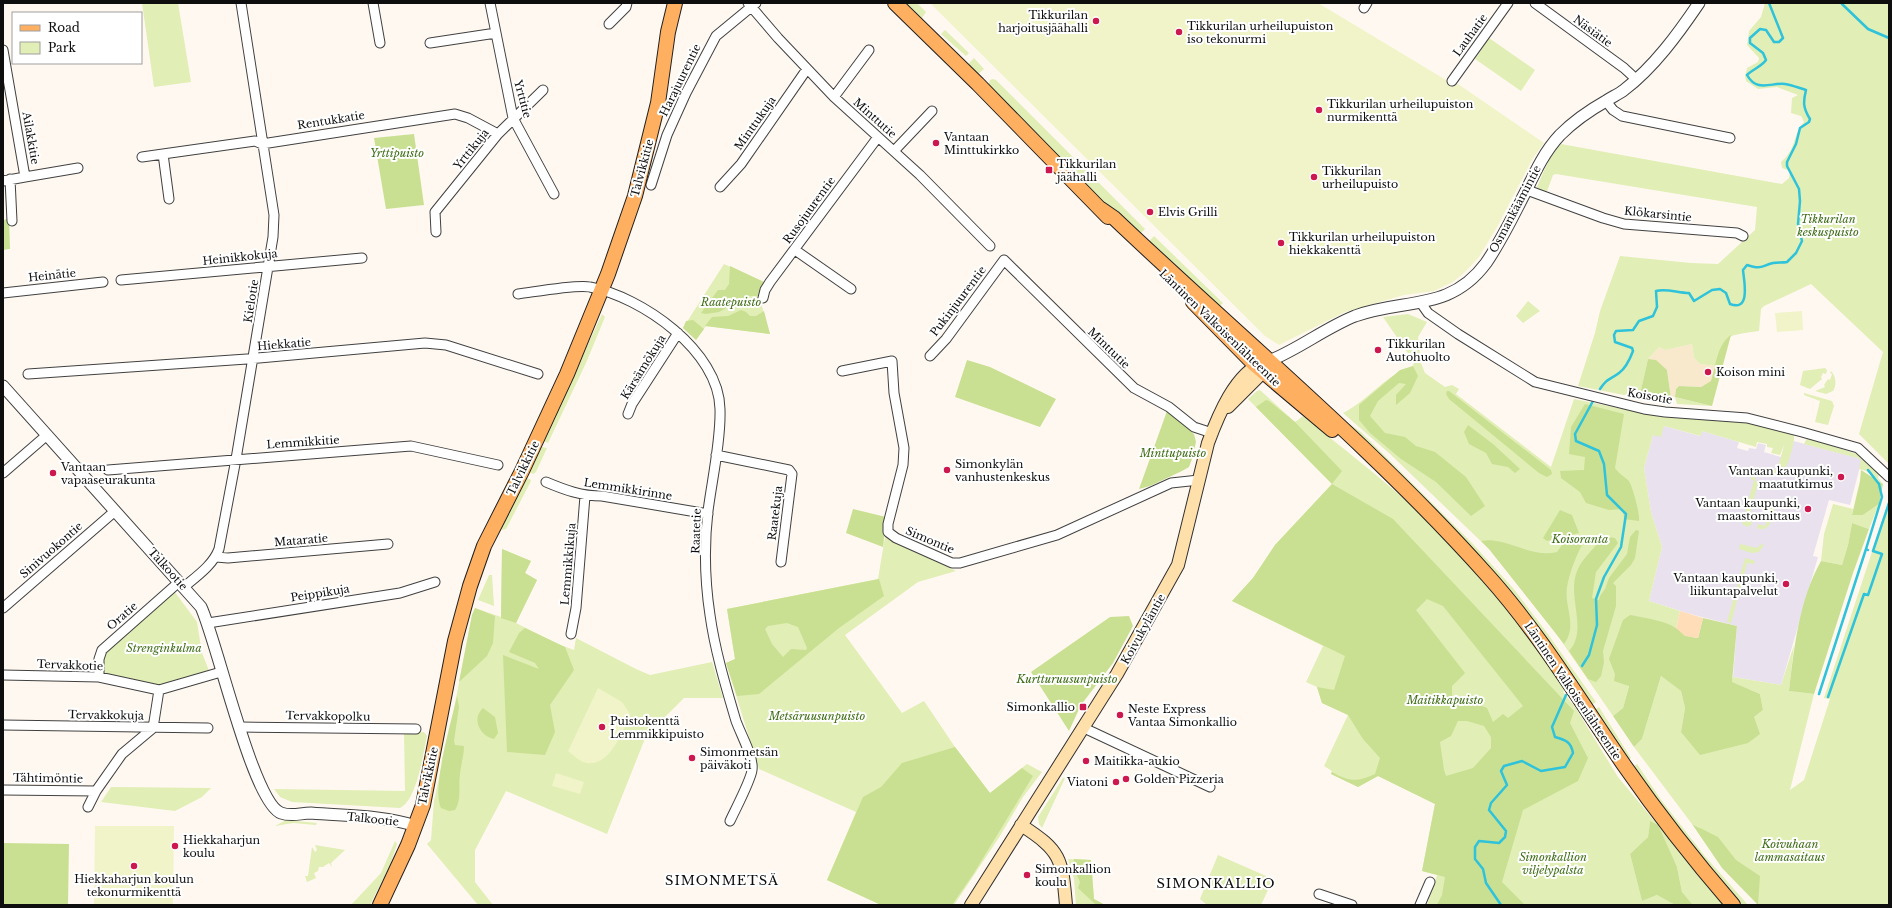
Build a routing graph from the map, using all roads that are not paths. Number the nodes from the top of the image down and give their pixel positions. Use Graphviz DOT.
graph roads {
  1 [pos="241,3"];
  2 [pos="373,3"];
  3 [pos="490,3"];
  4 [pos="626,3"];
  5 [pos="666,3"];
  6 [pos="675,3"];
  7 [pos="895,3"];
  8 [pos="1508,3"];
  9 [pos="1535,3"];
  10 [pos="1699,3"];
  11 [pos="752,5"];
  12 [pos="609,24"];
  13 [pos="668,32"];
  14 [pos="496,33"];
  15 [pos="380,43"];
  16 [pos="430,43"];
  17 [pos="3,50"];
  18 [pos="869,50"];
  19 [pos="807,69"];
  20 [pos="1637,80"];
  21 [pos="1452,81"];
  22 [pos="543,90"];
  23 [pos="834,97"];
  24 [pos="1606,101"];
  25 [pos="932,111"];
  26 [pos="513,118"];
  27 [pos="498,134"];
  28 [pos="878,137"];
  29 [pos="1730,138"];
  30 [pos="262,144"];
  31 [pos="894,151"];
  32 [pos="163,154"];
  33 [pos="142,157"];
  34 [pos="78,168"];
  35 [pos="25,177"];
  36 [pos="7,180"];
  37 [pos="651,186"];
  38 [pos="720,187"];
  39 [pos="1527,190"];
  40 [pos="554,194"];
  41 [pos="169,199"];
  42 [pos="12,221"];
  43 [pos="436,232"];
  44 [pos="1743,236"];
  45 [pos="990,246"];
  46 [pos="795,250"];
  47 [pos="362,258"];
  48 [pos="1004,260"];
  49 [pos="269,266"];
  50 [pos="121,280"];
  51 [pos="103,282"];
  52 [pos="851,289"];
  53 [pos="602,291"];
  54 [pos="3,293"];
  55 [pos="518,294"];
  56 [pos="763,298"];
  57 [pos="1421,303"];
  58 [pos="678,333"];
  59 [pos="930,356"];
  60 [pos="253,358"];
  61 [pos="1262,366"];
  62 [pos="842,371"];
  63 [pos="28,374"];
  64 [pos="538,374"];
  65 [pos="3,386"];
  66 [pos="628,414"];
  67 [pos="1212,433"];
  68 [pos="47,435"];
  69 [pos="716,455"];
  70 [pos="236,459"];
  71 [pos="498,465"];
  72 [pos="108,470"];
  73 [pos="3,473"];
  74 [pos="1889,477"];
  75 [pos="1199,480"];
  76 [pos="546,482"];
  77 [pos="586,496"];
  78 [pos="115,511"];
  79 [pos="708,514"];
  80 [pos="388,544"];
  81 [pos="216,557"];
  82 [pos="781,562"];
  83 [pos="435,582"];
  84 [pos="181,584"];
  85 [pos="3,608"];
  86 [pos="208,623"];
  87 [pos="571,634"];
  88 [pos="221,672"];
  89 [pos="3,675"];
  90 [pos="99,677"];
  91 [pos="159,690"];
  92 [pos="3,725"];
  93 [pos="240,727"];
  94 [pos="154,728"];
  95 [pos="208,728"];
  96 [pos="1084,728"];
  97 [pos="416,729"];
  98 [pos="1210,787"];
  99 [pos="3,790"];
  100 [pos="96,791"];
  101 [pos="88,808"];
  102 [pos="730,821"];
  103 [pos="1021,825"];
  104 [pos="416,826"];
  105 [pos="1430,882"];
  106 [pos="1320,894"];
  107 [pos="380,905"];
  108 [pos="971,905"];
  109 [pos="1066,905"];
  110 [pos="1352,905"];
  111 [pos="1420,905"];
  112 [pos="1733,905"];
  1 -- 30 [label="street, Kielotie"];
  2 -- 15 [label="street"];
  3 -- 14 [label="street, Yrttitie"];
  4 -- 12 [label="street"];
  5 -- 13 [label="main road, Talvikkitie"];
  6 -- 13 [label="main road, Talvikkitie"];
  7 -- 61 [label="main road, Läntinen Valkoisenlähteentie"];
  8 -- 21 [label="street, Lauhatie"];
  9 -- 20 [label="street, Näsiätie"];
  10 -- 20 [label="street, Osmankäämintie"];
  11 -- 19 [label="street, Minttutie"];
  11 -- 37 [label="street, Harajuurentie"];
  13 -- 53 [label="main road, Talvikkitie"];
  14 -- 16 [label="street"];
  14 -- 26 [label="street, Yrttitie"];
  17 -- 35 [label="street, Ailakkitie"];
  18 -- 23 [label="street"];
  19 -- 23 [label="street, Minttutie"];
  19 -- 38 [label="street, Minttukuja"];
  20 -- 24 [label="street, Osmankäämintie"];
  22 -- 26 [label="street, Yrttikuja"];
  23 -- 28 [label="street, Minttutie"];
  24 -- 29 [label="street"];
  24 -- 39 [label="street, Osmankäämintie"];
  25 -- 31 [label="street"];
  26 -- 27 [label="street, Yrttikuja"];
  26 -- 40 [label="street, Yrttitie"];
  27 -- 30 [label="street, Rentukkatie"];
  27 -- 43 [label="street, Yrttikuja"];
  28 -- 31 [label="street, Minttutie"];
  28 -- 46 [label="street, Rusojuurentie"];
  30 -- 32 [label="street, Rentukkatie"];
  30 -- 49 [label="street, Kielotie"];
  31 -- 45 [label="street, Minttutie"];
  32 -- 33 [label="street, Rentukkatie"];
  32 -- 41 [label="street"];
  34 -- 35 [label="street, Ailakkitie"];
  35 -- 36 [label="street"];
  36 -- 42 [label="street"];
  39 -- 44 [label="street, Klökarsintie"];
  39 -- 57 [label="street, Osmankäämintie"];
  46 -- 52 [label="street"];
  46 -- 56 [label="street, Rusojuurentie"];
  47 -- 49 [label="street, Heinikkokuja"];
  48 -- 59 [label="street, Pukinjuurentie"];
  48 -- 67 [label="street, Minttutie"];
  49 -- 50 [label="street, Heinikkokuja"];
  49 -- 60 [label="street, Kielotie"];
  51 -- 54 [label="street, Heinätie"];
  53 -- 55 [label="street, Raatetie"];
  53 -- 58 [label="street, Raatetie"];
  53 -- 104 [label="main road, Talvikkitie"];
  57 -- 61 [label="street, Osmankäämintie"];
  57 -- 74 [label="street, Koisotie"];
  58 -- 66 [label="street, Kärsämökuja"];
  58 -- 69 [label="street, Raatetie"];
  60 -- 63 [label="street, Hiekkatie"];
  60 -- 64 [label="street, Hiekkatie"];
  60 -- 70 [label="street, Kielotie"];
  61 -- 67 [label="main road, Koivukyläntie"];
  61 -- 112 [label="main road, Läntinen Valkoisenlähteentie"];
  62 -- 75 [label="street, Simontie"];
  65 -- 68 [label="street, Talkootie"];
  67 -- 75 [label="main road, Koivukyläntie"];
  68 -- 73 [label="street"];
  68 -- 78 [label="street, Talkootie"];
  69 -- 79 [label="street, Raatetie"];
  69 -- 82 [label="street, Raatekuja"];
  70 -- 71 [label="street, Lemmikkitie"];
  70 -- 72 [label="street, Lemmikkitie"];
  70 -- 81 [label="street, Kielotie"];
  75 -- 96 [label="main road, Koivukyläntie"];
  76 -- 77 [label="street, Lemmikkirinne"];
  77 -- 79 [label="street, Lemmikkirinne"];
  77 -- 87 [label="street, Lemmikkikuja"];
  78 -- 84 [label="street, Talkootie"];
  78 -- 85 [label="street, Sinivuokontie"];
  79 -- 102 [label="street, Raatetie"];
  80 -- 81 [label="street, Mataratie"];
  81 -- 84 [label="street"];
  83 -- 86 [label="street, Peippikuja"];
  84 -- 86 [label="street, Talkootie"];
  84 -- 90 [label="street, Oratie"];
  86 -- 88 [label="street, Talkootie"];
  88 -- 91 [label="street"];
  88 -- 93 [label="street, Talkootie"];
  89 -- 90 [label="street, Tervakkotie"];
  90 -- 91 [label="street, Tervakkotie"];
  91 -- 94 [label="street"];
  92 -- 94 [label="street, Tervakkokuja"];
  93 -- 97 [label="street, Tervakkopolku"];
  93 -- 104 [label="street, Talkootie"];
  94 -- 95 [label="street, Tervakkokuja"];
  94 -- 100 [label="street, Tähtimöntie"];
  96 -- 98 [label="street"];
  96 -- 103 [label="main road, Koivukyläntie"];
  99 -- 100 [label="street, Tähtimöntie"];
  100 -- 101 [label="street"];
  103 -- 108 [label="main road, Koivukyläntie"];
  103 -- 109 [label="main road"];
  104 -- 107 [label="main road, Talvikkitie"];
  105 -- 111 [label="street"];
  106 -- 110 [label="street"];
}
